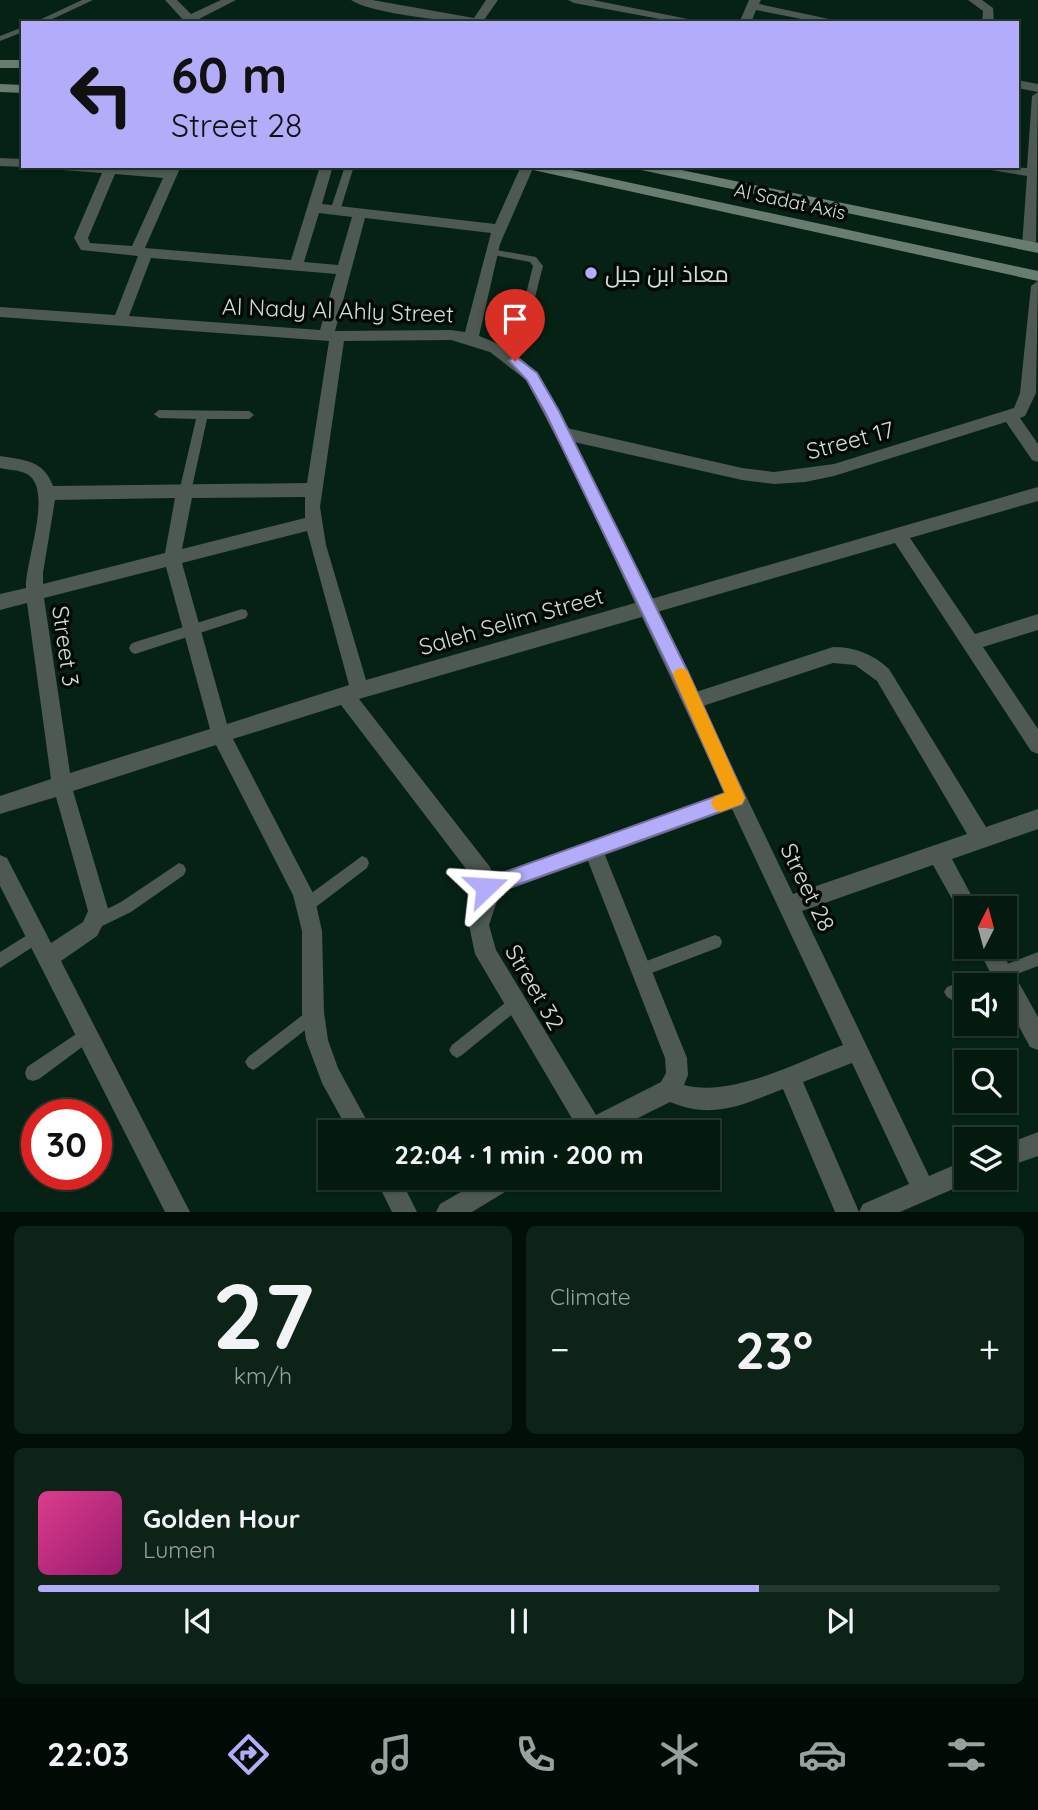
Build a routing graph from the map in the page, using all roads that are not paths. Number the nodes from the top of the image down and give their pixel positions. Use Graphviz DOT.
graph roads {
  1 [pos="89,0"];
  2 [pos="171,0"];
  3 [pos="230,0"];
  4 [pos="357,0"];
  5 [pos="413,0"];
  6 [pos="492,0"];
  7 [pos="575,0"];
  8 [pos="974,0"];
  9 [pos="754,3"];
  10 [pos="633,5"];
  11 [pos="405,11"];
  12 [pos="42,21"];
  13 [pos="192,21"];
  14 [pos="472,21"];
  15 [pos="480,21"];
  16 [pos="697,21"];
  17 [pos="746,21"];
  18 [pos="833,21"];
  19 [pos="988,21"];
  20 [pos="21,30"];
  21 [pos="0,39"];
  22 [pos="0,64"];
  23 [pos="21,64"];
  24 [pos="1019,84"];
  25 [pos="0,88"];
  26 [pos="1038,88"];
  27 [pos="21,89"];
  28 [pos="1038,96"];
  29 [pos="0,162"];
  30 [pos="21,163"];
  31 [pos="86,168"];
  32 [pos="326,168"];
  33 [pos="349,168"];
  34 [pos="527,168"];
  35 [pos="542,168"];
  36 [pos="651,168"];
  37 [pos="1003,168"];
  38 [pos="110,170"];
  39 [pos="173,170"];
  40 [pos="1032,173"];
  41 [pos="314,208"];
  42 [pos="335,211"];
  43 [pos="359,214"];
  44 [pos="498,229"];
  45 [pos="1033,247"];
  46 [pos="141,252"];
  47 [pos="491,252"];
  48 [pos="296,266"];
  49 [pos="344,270"];
  50 [pos="1038,276"];
  51 [pos="1038,286"];
  52 [pos="529,302"];
  53 [pos="0,312"];
  54 [pos="120,320"];
  55 [pos="1037,321"];
  56 [pos="332,336"];
  57 [pos="471,339"];
  58 [pos="159,414"];
  59 [pos="203,414"];
  60 [pos="249,415"];
  61 [pos="1010,416"];
  62 [pos="563,433"];
  63 [pos="1038,456"];
  64 [pos="0,462"];
  65 [pos="313,490"];
  66 [pos="185,492"];
  67 [pos="47,493"];
  68 [pos="1038,494"];
  69 [pos="313,523"];
  70 [pos="899,535"];
  71 [pos="172,557"];
  72 [pos="33,593"];
  73 [pos="0,602"];
  74 [pos="648,607"];
  75 [pos="242,614"];
  76 [pos="1038,622"];
  77 [pos="191,630"];
  78 [pos="971,643"];
  79 [pos="135,648"];
  80 [pos="352,692"];
  81 [pos="693,701"];
  82 [pos="221,735"];
  83 [pos="1038,745"];
  84 [pos="62,785"];
  85 [pos="736,798"];
  86 [pos="0,805"];
  87 [pos="1038,819"];
  88 [pos="981,838"];
  89 [pos="593,849"];
  90 [pos="939,854"];
  91 [pos="362,863"];
  92 [pos="0,865"];
  93 [pos="179,870"];
  94 [pos="486,887"];
  95 [pos="962,896"];
  96 [pos="307,905"];
  97 [pos="790,905"];
  98 [pos="96,922"];
  99 [pos="37,936"];
  100 [pos="715,942"];
  101 [pos="48,957"];
  102 [pos="994,959"];
  103 [pos="1038,959"];
  104 [pos="0,961"];
  105 [pos="641,970"];
  106 [pos="1002,973"];
  107 [pos="1017,1000"];
  108 [pos="515,1003"];
  109 [pos="313,1015"];
  110 [pos="88,1034"];
  111 [pos="1038,1039"];
  112 [pos="457,1050"];
  113 [pos="858,1051"];
  114 [pos="253,1062"];
  115 [pos="33,1073"];
  116 [pos="789,1076"];
  117 [pos="669,1090"];
  118 [pos="356,1120"];
  119 [pos="583,1120"];
  120 [pos="610,1120"];
  121 [pos="1036,1148"];
  122 [pos="1017,1153"];
  123 [pos="954,1177"];
  124 [pos="923,1189"];
  125 [pos="393,1190"];
  126 [pos="486,1190"];
  127 [pos="883,1209"];
  128 [pos="178,1212"];
  129 [pos="405,1212"];
  130 [pos="448,1212"];
  131 [pos="847,1212"];
  1 -- 12 [label="lane"];
  2 -- 13 [label="street"];
  3 -- 13 [label="street"];
  4 -- 11 [label="street"];
  5 -- 11 [label="street"];
  6 -- 15 [label="street"];
  7 -- 10 [label="street"];
  8 -- 19 [label="street"];
  9 -- 17 [label="street"];
  9 -- 18 [label="street"];
  10 -- 16 [label="street"];
  11 -- 14 [label="street"];
  20 -- 21 [label="lane"];
  22 -- 23 [label="street"];
  24 -- 26 [label="street"];
  25 -- 27 [label="street"];
  28 -- 40 [label="street"];
  29 -- 30 [label="street"];
  31 -- 38 [label="street"];
  32 -- 41 [label="street"];
  33 -- 42 [label="lane"];
  34 -- 44 [label="street"];
  35 -- 50 [label="street, Al Sadat Axis"];
  36 -- 45 [label="street, Al Sadat Axis"];
  37 -- 40 [label="street"];
  38 -- 39 [label="street"];
  38 -- 46 [label="street"];
  39 -- 46 [label="street"];
  40 -- 45 [label="street"];
  41 -- 42 [label="street"];
  41 -- 48 [label="street"];
  42 -- 43 [label="street"];
  43 -- 44 [label="street"];
  43 -- 49 [label="street"];
  44 -- 47 [label="street"];
  46 -- 48 [label="street"];
  46 -- 54 [label="street"];
  47 -- 52 [label="lane"];
  47 -- 57 [label="street"];
  48 -- 49 [label="street"];
  49 -- 56 [label="street"];
  51 -- 55 [label="street"];
  53 -- 54 [label="street, Al Nady Al Ahly Street"];
  54 -- 56 [label="street, Al Nady Al Ahly Street"];
  55 -- 61 [label="street"];
  56 -- 57 [label="street, Al Nady Al Ahly Street"];
  56 -- 65 [label="street"];
  57 -- 62 [label="street, Al Nady Al Ahly Street"];
  58 -- 59 [label="lane"];
  59 -- 60 [label="lane"];
  59 -- 66 [label="lane"];
  61 -- 62 [label="street, Street 17"];
  61 -- 63 [label="street"];
  62 -- 74 [label="street, Al Nady Al Ahly Street"];
  64 -- 67 [label="street"];
  65 -- 66 [label="street"];
  65 -- 69 [label="street"];
  66 -- 67 [label="street"];
  66 -- 71 [label="street"];
  67 -- 72 [label="street, Street 3"];
  68 -- 70 [label="street, Saleh Selim Street"];
  69 -- 71 [label="street"];
  69 -- 80 [label="street"];
  70 -- 74 [label="street, Saleh Selim Street"];
  70 -- 78 [label="street"];
  71 -- 72 [label="street"];
  71 -- 77 [label="street"];
  72 -- 73 [label="street"];
  72 -- 84 [label="street, Street 3"];
  74 -- 80 [label="street, Saleh Selim Street"];
  74 -- 81 [label="street, Street 28"];
  75 -- 77 [label="lane"];
  76 -- 78 [label="street"];
  77 -- 79 [label="lane"];
  77 -- 82 [label="street"];
  78 -- 83 [label="street"];
  80 -- 82 [label="street, Saleh Selim Street"];
  80 -- 94 [label="street"];
  81 -- 85 [label="street, Street 28"];
  81 -- 88 [label="street"];
  82 -- 84 [label="street, Saleh Selim Street"];
  82 -- 96 [label="street"];
  84 -- 86 [label="street, Saleh Selim Street"];
  84 -- 98 [label="street, Street 3"];
  85 -- 89 [label="street"];
  85 -- 97 [label="street, Street 28"];
  87 -- 88 [label="street"];
  88 -- 90 [label="street"];
  89 -- 94 [label="street"];
  89 -- 105 [label="street"];
  90 -- 95 [label="street"];
  90 -- 97 [label="street"];
  91 -- 96 [label="lane"];
  92 -- 99 [label="street"];
  93 -- 98 [label="lane"];
  94 -- 108 [label="street, Street 32"];
  96 -- 109 [label="street"];
  97 -- 113 [label="street, Street 28"];
  98 -- 101 [label="street"];
  99 -- 101 [label="street"];
  99 -- 104 [label="lane"];
  100 -- 105 [label="lane"];
  101 -- 110 [label="street"];
  102 -- 106 [label="street"];
  103 -- 106 [label="lane"];
  105 -- 117 [label="street"];
  107 -- 111 [label="street"];
  108 -- 112 [label="lane"];
  108 -- 119 [label="street, Street 32"];
  109 -- 114 [label="lane"];
  109 -- 118 [label="street"];
  110 -- 115 [label="lane"];
  110 -- 128 [label="street"];
  113 -- 116 [label="street"];
  113 -- 124 [label="street, Street 28"];
  116 -- 117 [label="street"];
  116 -- 131 [label="street"];
  117 -- 120 [label="street"];
  121 -- 122 [label="street"];
  123 -- 124 [label="street"];
  124 -- 127 [label="street"];
  125 -- 129 [label="street"];
  126 -- 130 [label="street"];
}
